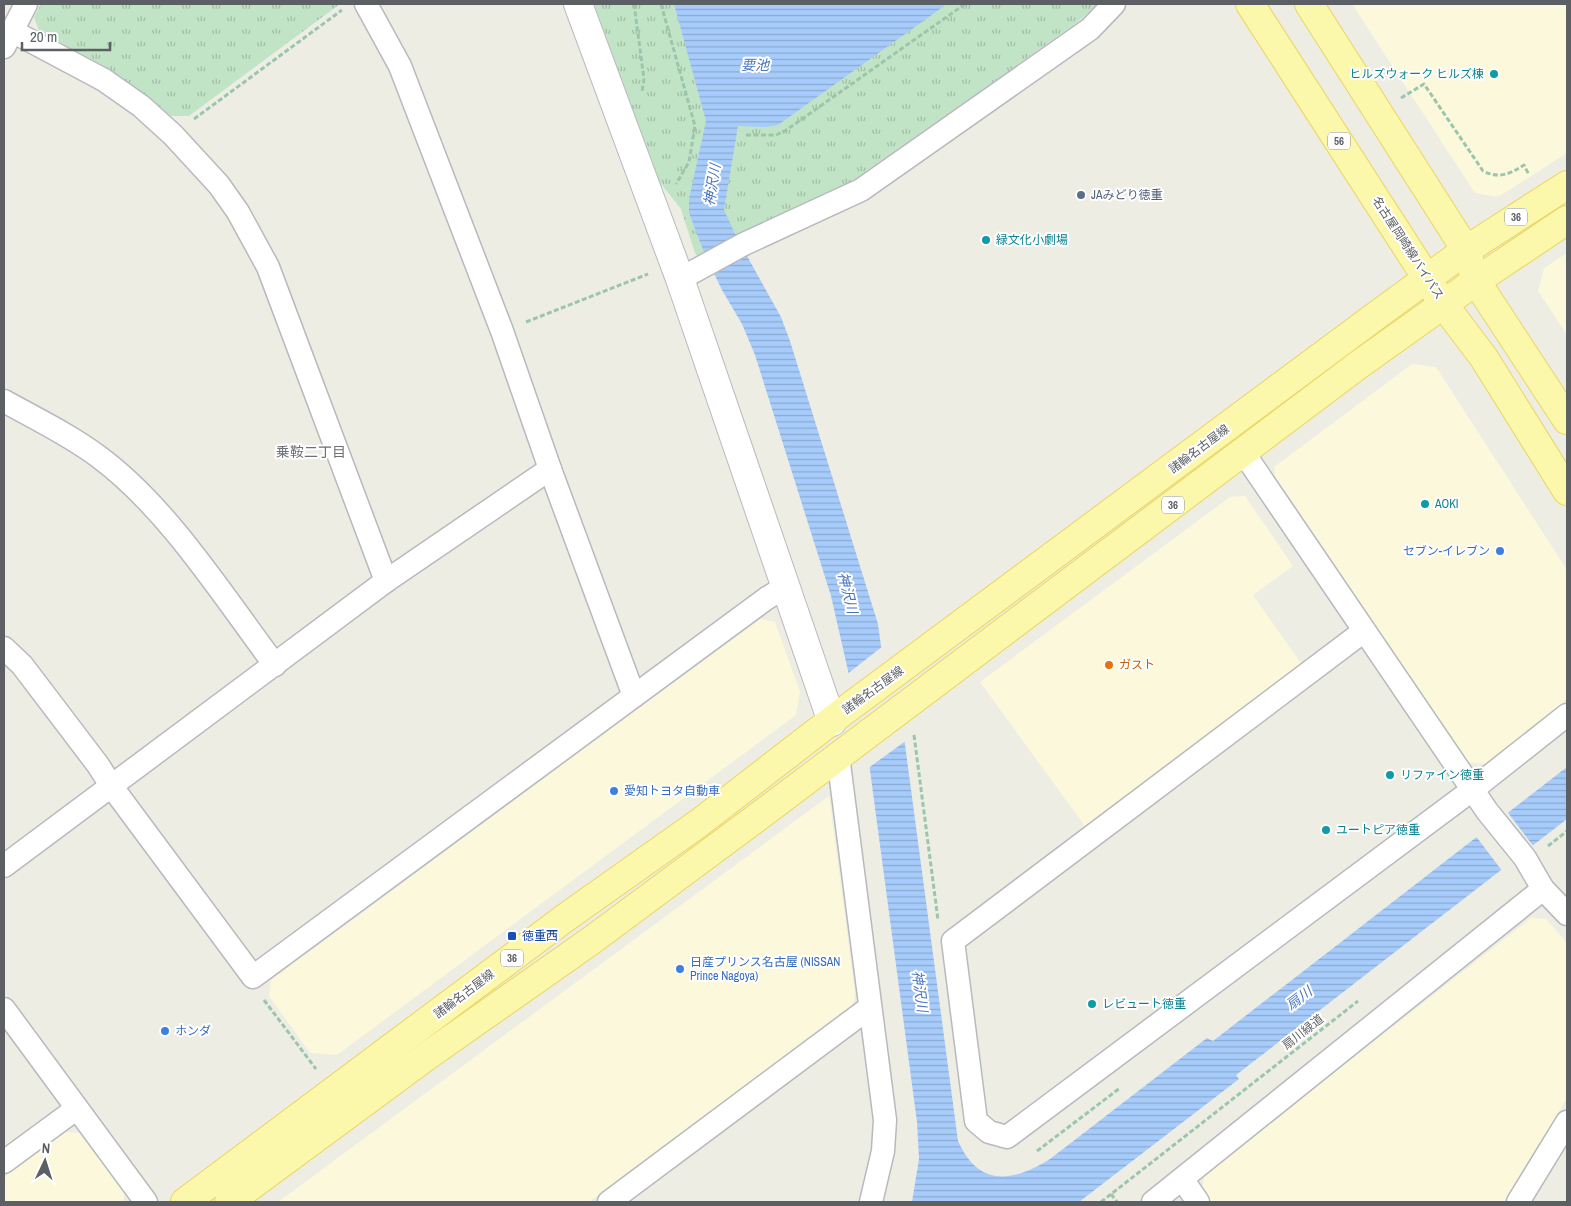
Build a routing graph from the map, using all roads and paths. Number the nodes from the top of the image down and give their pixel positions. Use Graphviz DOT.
graph roads {
  1 [pos="26,4"];
  2 [pos="366,4"];
  3 [pos="578,4"];
  4 [pos="634,4"];
  5 [pos="661,4"];
  6 [pos="965,4"];
  7 [pos="1114,4"];
  8 [pos="1250,4"];
  9 [pos="1309,4"];
  10 [pos="343,10"];
  11 [pos="8,39"];
  12 [pos="1401,98"];
  13 [pos="641,100"];
  14 [pos="173,135"];
  15 [pos="746,135"];
  16 [pos="1534,182"];
  17 [pos="1567,185"];
  18 [pos="675,186"];
  19 [pos="1567,220"];
  20 [pos="1466,250"];
  21 [pos="677,271"];
  22 [pos="1428,278"];
  23 [pos="1476,281"];
  24 [pos="1444,304"];
  25 [pos="502,332"];
  26 [pos="4,401"];
  27 [pos="1567,420"];
  28 [pos="1243,452"];
  29 [pos="550,469"];
  30 [pos="1567,491"];
  31 [pos="386,581"];
  32 [pos="787,586"];
  33 [pos="1364,631"];
  34 [pos="4,648"];
  35 [pos="275,665"];
  36 [pos="634,696"];
  37 [pos="907,705"];
  38 [pos="1567,714"];
  39 [pos="836,718"];
  40 [pos="848,749"];
  41 [pos="112,787"];
  42 [pos="1472,790"];
  43 [pos="1567,831"];
  44 [pos="1546,848"];
  45 [pos="4,866"];
  46 [pos="1543,889"];
  47 [pos="1567,914"];
  48 [pos="938,921"];
  49 [pos="253,977"];
  50 [pos="1365,995"];
  51 [pos="869,1008"];
  52 [pos="4,1009"];
  53 [pos="319,1072"];
  54 [pos="76,1109"];
  55 [pos="1567,1122"];
  56 [pos="4,1162"];
  57 [pos="1183,1180"];
  58 [pos="1112,1194"];
  59 [pos="146,1202"];
  60 [pos="185,1202"];
  61 [pos="229,1202"];
  62 [pos="609,1202"];
  63 [pos="871,1202"];
  64 [pos="1101,1202"];
  65 [pos="1118,1202"];
  66 [pos="1153,1202"];
  67 [pos="1198,1202"];
  68 [pos="1518,1202"];
  1 -- 11 [label="street"];
  2 -- 25 [label="street"];
  3 -- 21 [label="street"];
  4 -- 13 [label="path"];
  5 -- 18 [label="path"];
  6 -- 15 [label="path"];
  7 -- 21 [label="street"];
  8 -- 22 [label="main road, 名古屋岡崎線バイパス / 56"];
  9 -- 20 [label="main road"];
  10 -- 14 [label="path"];
  11 -- 14 [label="street"];
  12 -- 16 [label="path"];
  14 -- 31 [label="street"];
  17 -- 20 [label="main road, 諸輪名古屋線 / 36"];
  19 -- 23 [label="main road, 36"];
  20 -- 22 [label="main road, 諸輪名古屋線 / 36"];
  20 -- 23 [label="main road"];
  21 -- 25 [label="path"];
  21 -- 32 [label="street"];
  22 -- 24 [label="main road, 名古屋岡崎線バイパス / 56"];
  22 -- 39 [label="main road, 諸輪名古屋線 / 36"];
  23 -- 24 [label="main road, 36"];
  23 -- 27 [label="main road"];
  24 -- 28 [label="main road, 36"];
  24 -- 30 [label="main road, 名古屋岡崎線バイパス / 56"];
  25 -- 29 [label="street"];
  26 -- 35 [label="street"];
  28 -- 33 [label="street"];
  28 -- 37 [label="main road, 36"];
  29 -- 31 [label="street"];
  29 -- 36 [label="street"];
  31 -- 35 [label="street"];
  32 -- 36 [label="street"];
  32 -- 39 [label="street"];
  33 -- 42 [label="street"];
  33 -- 42 [label="street"];
  34 -- 41 [label="street"];
  35 -- 41 [label="street"];
  36 -- 49 [label="street"];
  37 -- 40 [label="main road, 36"];
  37 -- 48 [label="path"];
  38 -- 42 [label="street"];
  39 -- 60 [label="main road, 諸輪名古屋線 / 36"];
  40 -- 51 [label="street"];
  40 -- 61 [label="main road, 36"];
  41 -- 45 [label="street"];
  41 -- 49 [label="street"];
  42 -- 46 [label="street"];
  43 -- 44 [label="path"];
  46 -- 47 [label="street"];
  46 -- 57 [label="street"];
  49 -- 53 [label="path"];
  50 -- 58 [label="path, 扇川緑道"];
  51 -- 62 [label="street"];
  51 -- 63 [label="street"];
  52 -- 54 [label="street"];
  54 -- 56 [label="street"];
  54 -- 59 [label="street"];
  55 -- 68 [label="street"];
  57 -- 66 [label="street"];
  57 -- 67 [label="street"];
  58 -- 64 [label="path, 扇川緑道"];
  58 -- 65 [label="path"];
}
